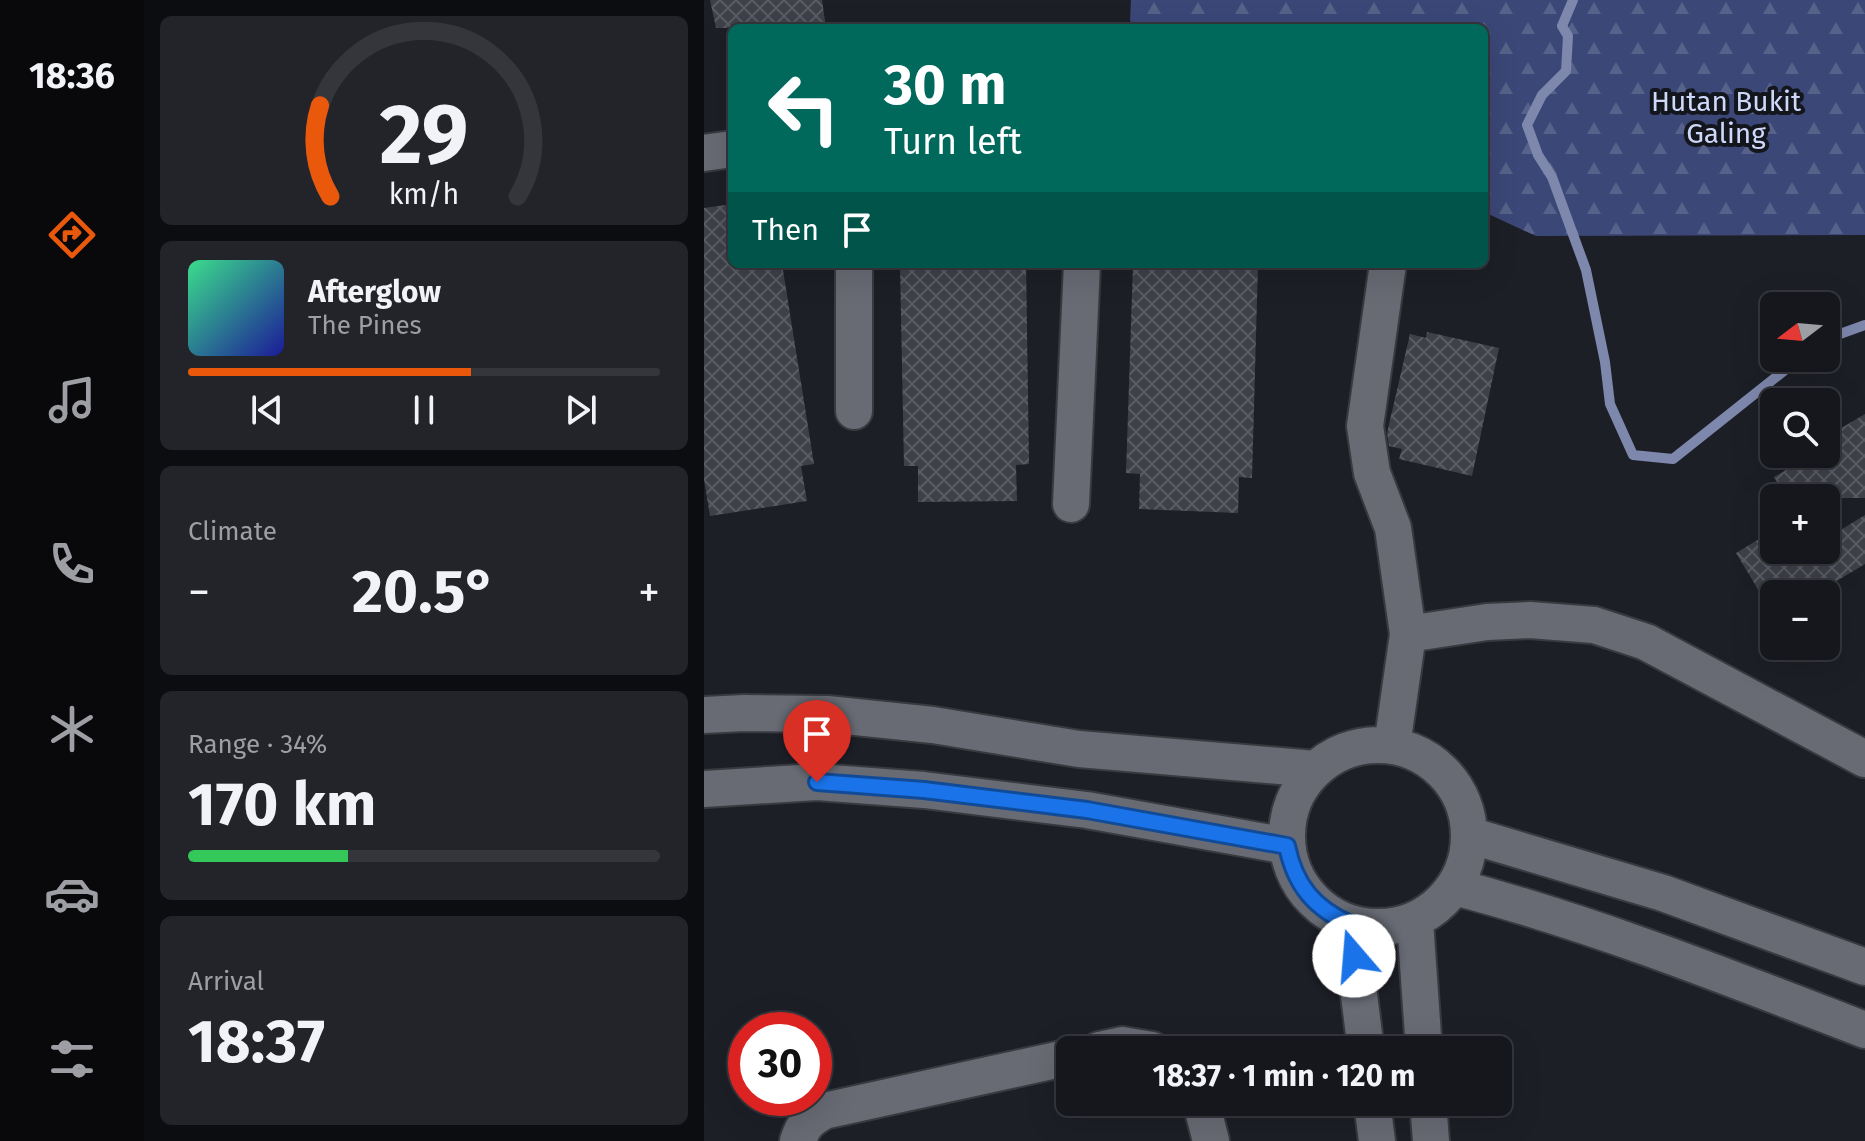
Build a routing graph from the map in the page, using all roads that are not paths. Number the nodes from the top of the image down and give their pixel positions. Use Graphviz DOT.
graph roads {
  1 [pos="728,150"];
  2 [pos="704,153"];
  3 [pos="854,268"];
  4 [pos="1082,268"];
  5 [pos="1387,268"];
  6 [pos="854,411"];
  7 [pos="1071,504"];
  8 [pos="1408,634"];
  9 [pos="704,715"];
  10 [pos="1392,746"];
  11 [pos="1865,759"];
  12 [pos="1315,769"];
  13 [pos="704,789"];
  14 [pos="1469,835"];
  15 [pos="1287,846"];
  16 [pos="1455,887"];
  17 [pos="1415,921"];
  18 [pos="1350,924"];
  19 [pos="1865,967"];
  20 [pos="1865,1030"];
  21 [pos="1364,1036"];
  22 [pos="1423,1036"];
  23 [pos="1056,1060"];
  24 [pos="1205,1116"];
  25 [pos="1374,1116"];
  26 [pos="1429,1116"];
  27 [pos="798,1141"];
  28 [pos="1211,1141"];
  29 [pos="1377,1141"];
  30 [pos="1431,1141"];
  1 -- 2 [label="street"];
  3 -- 6 [label="street"];
  4 -- 7 [label="street"];
  5 -- 8 [label="street"];
  8 -- 10 [label="street"];
  8 -- 11 [label="street"];
  9 -- 12 [label="street"];
  10 -- 12 [label="street"];
  10 -- 14 [label="street"];
  12 -- 15 [label="street"];
  13 -- 15 [label="street"];
  14 -- 16 [label="street"];
  14 -- 19 [label="street"];
  15 -- 18 [label="street"];
  16 -- 17 [label="street"];
  16 -- 20 [label="street"];
  17 -- 18 [label="street"];
  17 -- 22 [label="street"];
  18 -- 21 [label="street"];
  23 -- 27 [label="street"];
  24 -- 28 [label="street"];
  25 -- 29 [label="street"];
  26 -- 30 [label="street"];
}
